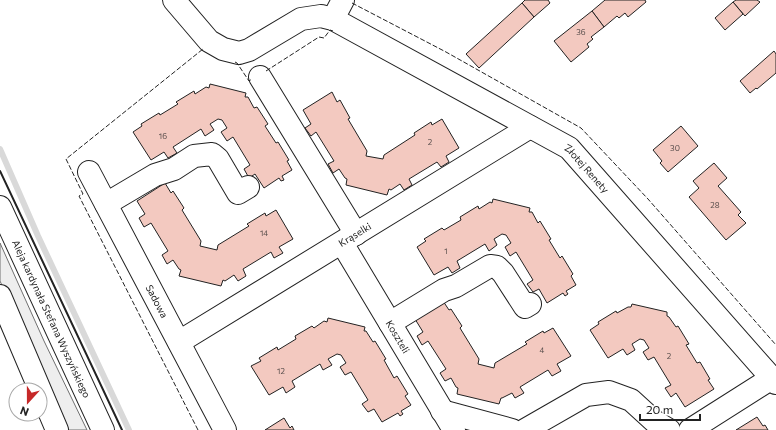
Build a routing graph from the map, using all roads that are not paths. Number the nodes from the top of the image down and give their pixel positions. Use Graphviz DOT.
graph roads {
  1 [pos="174,0"];
  2 [pos="343,0"];
  3 [pos="338,21"];
  4 [pos="260,77"];
  5 [pos="530,127"];
  6 [pos="89,172"];
  7 [pos="248,187"];
  8 [pos="106,204"];
  9 [pos="0,207"];
  10 [pos="349,238"];
  11 [pos="0,296"];
  12 [pos="530,304"];
  13 [pos="390,323"];
  14 [pos="179,342"];
  15 [pos="774,381"];
  16 [pos="442,411"];
  17 [pos="692,429"];
  18 [pos="57,430"];
  19 [pos="103,430"];
  20 [pos="224,430"];
  21 [pos="454,430"];
  22 [pos="512,430"];
  23 [pos="525,430"];
  24 [pos="669,430"];
  1 -- 3 [label="street"];
  2 -- 3 [label="street"];
  3 -- 5 [label="street, Złotej Renety"];
  4 -- 10 [label="street, Koszteli"];
  5 -- 10 [label="street, Krąselki"];
  5 -- 15 [label="street, Złotej Renety"];
  6 -- 8 [label="street, Sadowa"];
  7 -- 8 [label="street"];
  8 -- 14 [label="street, Sadowa"];
  9 -- 19 [label="street, Aleja kardynała Stefana Wyszyńskiego"];
  10 -- 13 [label="street, Koszteli"];
  10 -- 14 [label="street, Krąselki"];
  11 -- 18 [label="street"];
  12 -- 13 [label="street"];
  13 -- 16 [label="street, Koszteli"];
  14 -- 20 [label="street, Sadowa"];
  15 -- 17 [label="street"];
  16 -- 21 [label="street, Koszteli"];
  16 -- 22 [label="street"];
  23 -- 24 [label="street"];
}
